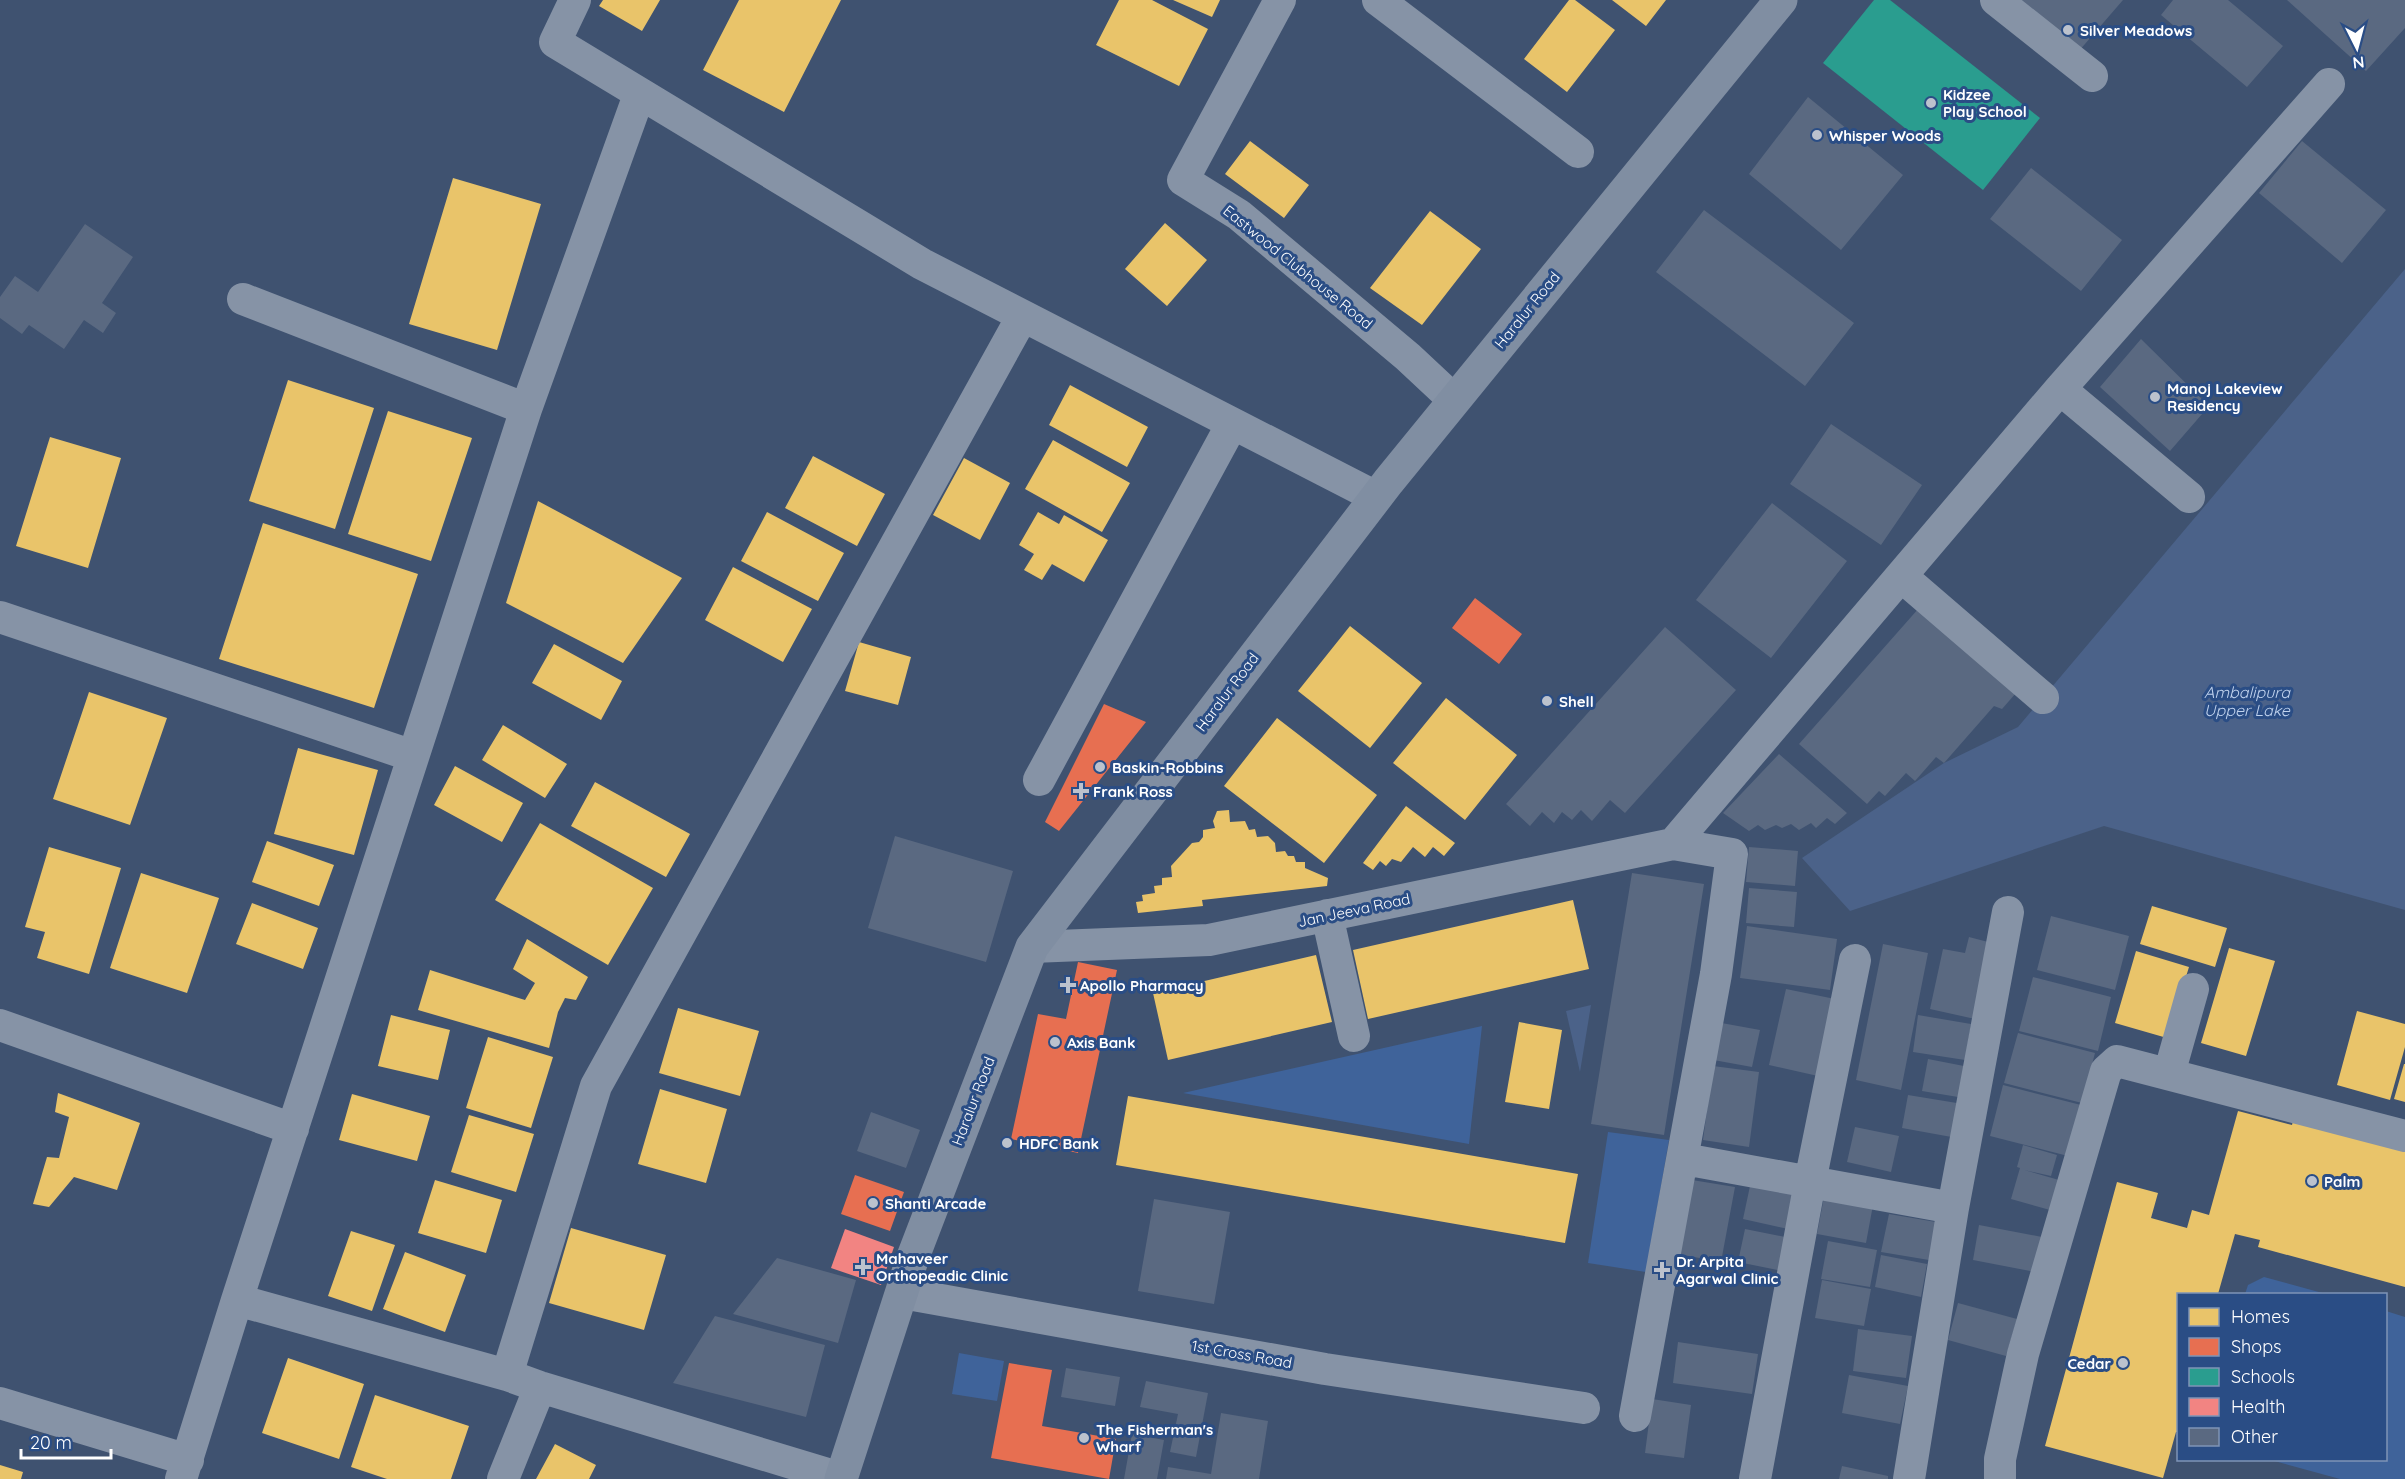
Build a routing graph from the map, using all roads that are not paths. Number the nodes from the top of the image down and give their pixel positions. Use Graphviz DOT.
graph roads {
  1 [pos="575,0"];
  2 [pos="1280,0"];
  3 [pos="1378,0"];
  4 [pos="1781,0"];
  5 [pos="1996,0"];
  6 [pos="2091,76"];
  7 [pos="2329,84"];
  8 [pos="639,94"];
  9 [pos="1578,152"];
  10 [pos="243,299"];
  11 [pos="1022,317"];
  12 [pos="2060,389"];
  13 [pos="1454,400"];
  14 [pos="526,409"];
  15 [pos="1232,424"];
  16 [pos="1376,497"];
  17 [pos="2189,497"];
  18 [pos="1900,576"];
  19 [pos="0,617"];
  20 [pos="2043,698"];
  21 [pos="413,756"];
  22 [pos="1039,780"];
  23 [pos="1673,844"];
  24 [pos="2008,912"];
  25 [pos="1327,915"];
  26 [pos="1032,947"];
  27 [pos="1855,960"];
  28 [pos="2193,989"];
  29 [pos="0,1025"];
  30 [pos="1354,1036"];
  31 [pos="2169,1074"];
  32 [pos="293,1128"];
  33 [pos="2405,1136"];
  34 [pos="1684,1159"];
  35 [pos="1810,1182"];
  36 [pos="1953,1208"];
  37 [pos="902,1293"];
  38 [pos="237,1300"];
  39 [pos="507,1375"];
  40 [pos="540,1387"];
  41 [pos="0,1403"];
  42 [pos="1584,1408"];
  43 [pos="1635,1416"];
  44 [pos="185,1469"];
  45 [pos="502,1479"];
  46 [pos="841,1479"];
  47 [pos="1755,1479"];
  48 [pos="1909,1479"];
  49 [pos="2000,1479"];
  1 -- 8 [label="street"];
  2 -- 13 [label="street, Eastwood Clubhouse Road"];
  3 -- 9 [label="street"];
  4 -- 13 [label="street, Haralur Road"];
  5 -- 6 [label="street"];
  7 -- 12 [label="street"];
  8 -- 11 [label="street"];
  8 -- 14 [label="street"];
  10 -- 14 [label="street"];
  11 -- 15 [label="street"];
  11 -- 39 [label="street"];
  12 -- 17 [label="street"];
  12 -- 18 [label="street"];
  13 -- 16 [label="street, Haralur Road"];
  14 -- 21 [label="street"];
  15 -- 16 [label="street"];
  15 -- 22 [label="street"];
  16 -- 26 [label="street, Haralur Road"];
  18 -- 20 [label="street"];
  18 -- 23 [label="street"];
  19 -- 21 [label="street"];
  21 -- 32 [label="street"];
  23 -- 25 [label="street, Jan Jeeva Road"];
  23 -- 34 [label="street"];
  24 -- 36 [label="street"];
  25 -- 26 [label="street, Jan Jeeva Road"];
  25 -- 30 [label="street"];
  26 -- 37 [label="street, Haralur Road"];
  27 -- 35 [label="street"];
  28 -- 31 [label="street"];
  29 -- 32 [label="street"];
  31 -- 33 [label="street"];
  31 -- 49 [label="street"];
  32 -- 38 [label="street"];
  34 -- 35 [label="street"];
  34 -- 43 [label="street"];
  35 -- 36 [label="street"];
  35 -- 47 [label="street"];
  36 -- 48 [label="street"];
  37 -- 42 [label="street, 1st Cross Road"];
  37 -- 46 [label="street, Haralur Road"];
  38 -- 39 [label="street"];
  38 -- 44 [label="street"];
  39 -- 40 [label="street"];
  40 -- 45 [label="street"];
  40 -- 46 [label="street"];
  41 -- 44 [label="street"];
}
